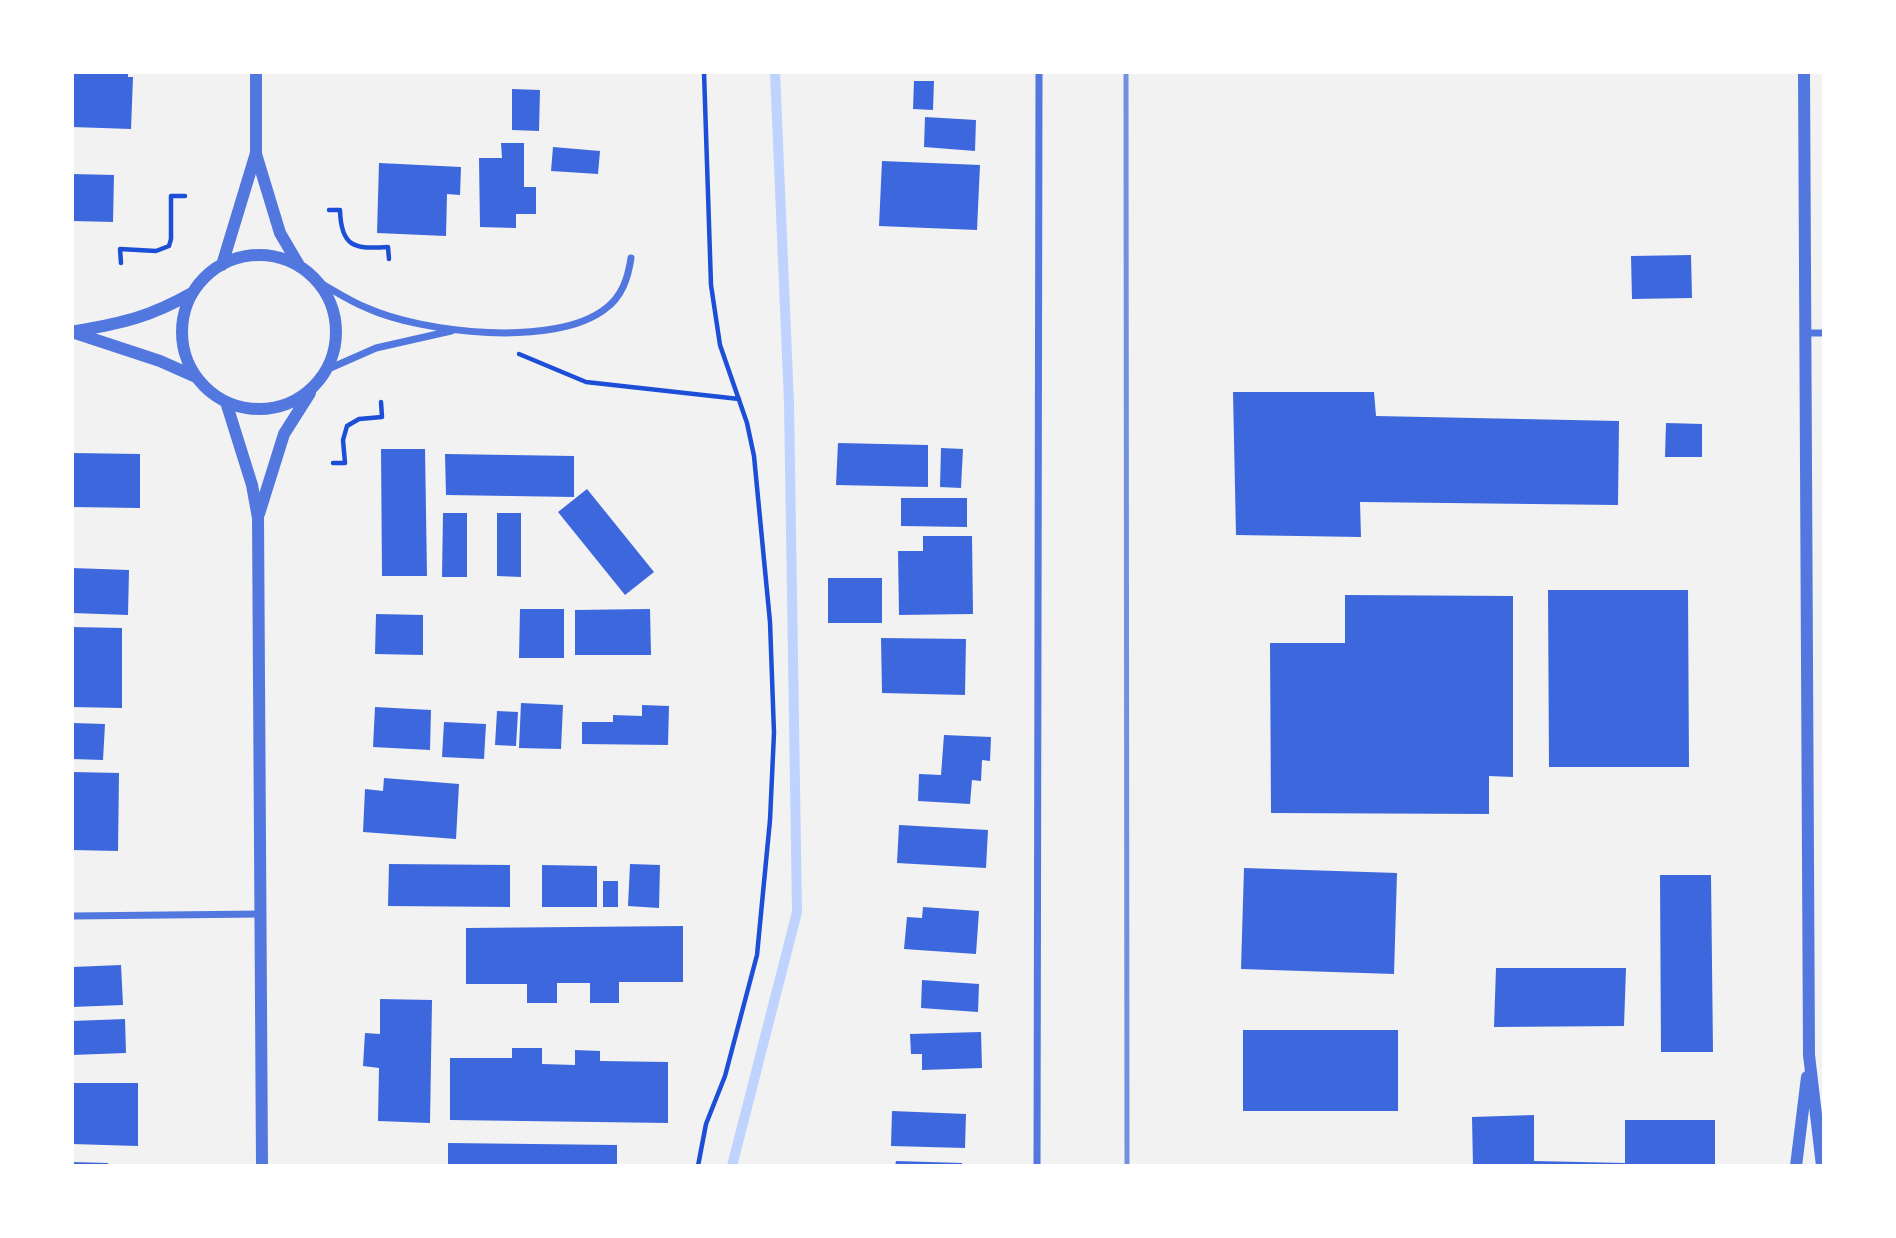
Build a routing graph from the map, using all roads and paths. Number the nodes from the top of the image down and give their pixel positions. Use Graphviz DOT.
graph roads {
  1 [pos="256,72"];
  2 [pos="704,72"];
  3 [pos="1040,72"];
  4 [pos="1804,72"];
  5 [pos="256,153"];
  6 [pos="185,197"];
  7 [pos="329,210"];
  8 [pos="631,258"];
  9 [pos="389,259"];
  10 [pos="121,263"];
  11 [pos="222,265"];
  12 [pos="300,268"];
  13 [pos="315,280"];
  14 [pos="192,293"];
  15 [pos="455,330"];
  16 [pos="479,330"];
  17 [pos="72,332"];
  18 [pos="1804,332"];
  19 [pos="1824,333"];
  20 [pos="326,370"];
  21 [pos="196,377"];
  22 [pos="312,388"];
  23 [pos="740,399"];
  24 [pos="226,402"];
  25 [pos="381,402"];
  26 [pos="332,463"];
  27 [pos="258,518"];
  28 [pos="262,914"];
  29 [pos="72,916"];
  30 [pos="1809,1055"];
  31 [pos="262,1166"];
  32 [pos="698,1166"];
  33 [pos="1037,1166"];
  34 [pos="1797,1166"];
  35 [pos="1822,1166"];
  1 -- 5 [label="street"];
  2 -- 23 [label="path"];
  3 -- 33 [label="street"];
  4 -- 18 [label="street"];
  5 -- 11 [label="street"];
  5 -- 12 [label="street"];
  6 -- 10 [label="path"];
  7 -- 9 [label="path"];
  8 -- 16 [label="street"];
  11 -- 12 [label="street"];
  11 -- 14 [label="street"];
  12 -- 13 [label="street"];
  13 -- 15 [label="street"];
  13 -- 20 [label="street"];
  14 -- 17 [label="street"];
  14 -- 21 [label="street"];
  15 -- 16 [label="street"];
  15 -- 20 [label="street"];
  16 -- 23 [label="path"];
  17 -- 21 [label="street"];
  18 -- 19 [label="street"];
  18 -- 30 [label="street"];
  20 -- 22 [label="street"];
  21 -- 24 [label="street"];
  22 -- 24 [label="street"];
  22 -- 27 [label="street"];
  23 -- 32 [label="path"];
  24 -- 27 [label="street"];
  25 -- 26 [label="path"];
  27 -- 28 [label="street"];
  28 -- 29 [label="street"];
  28 -- 31 [label="street"];
  30 -- 34 [label="street"];
  30 -- 35 [label="street"];
}
